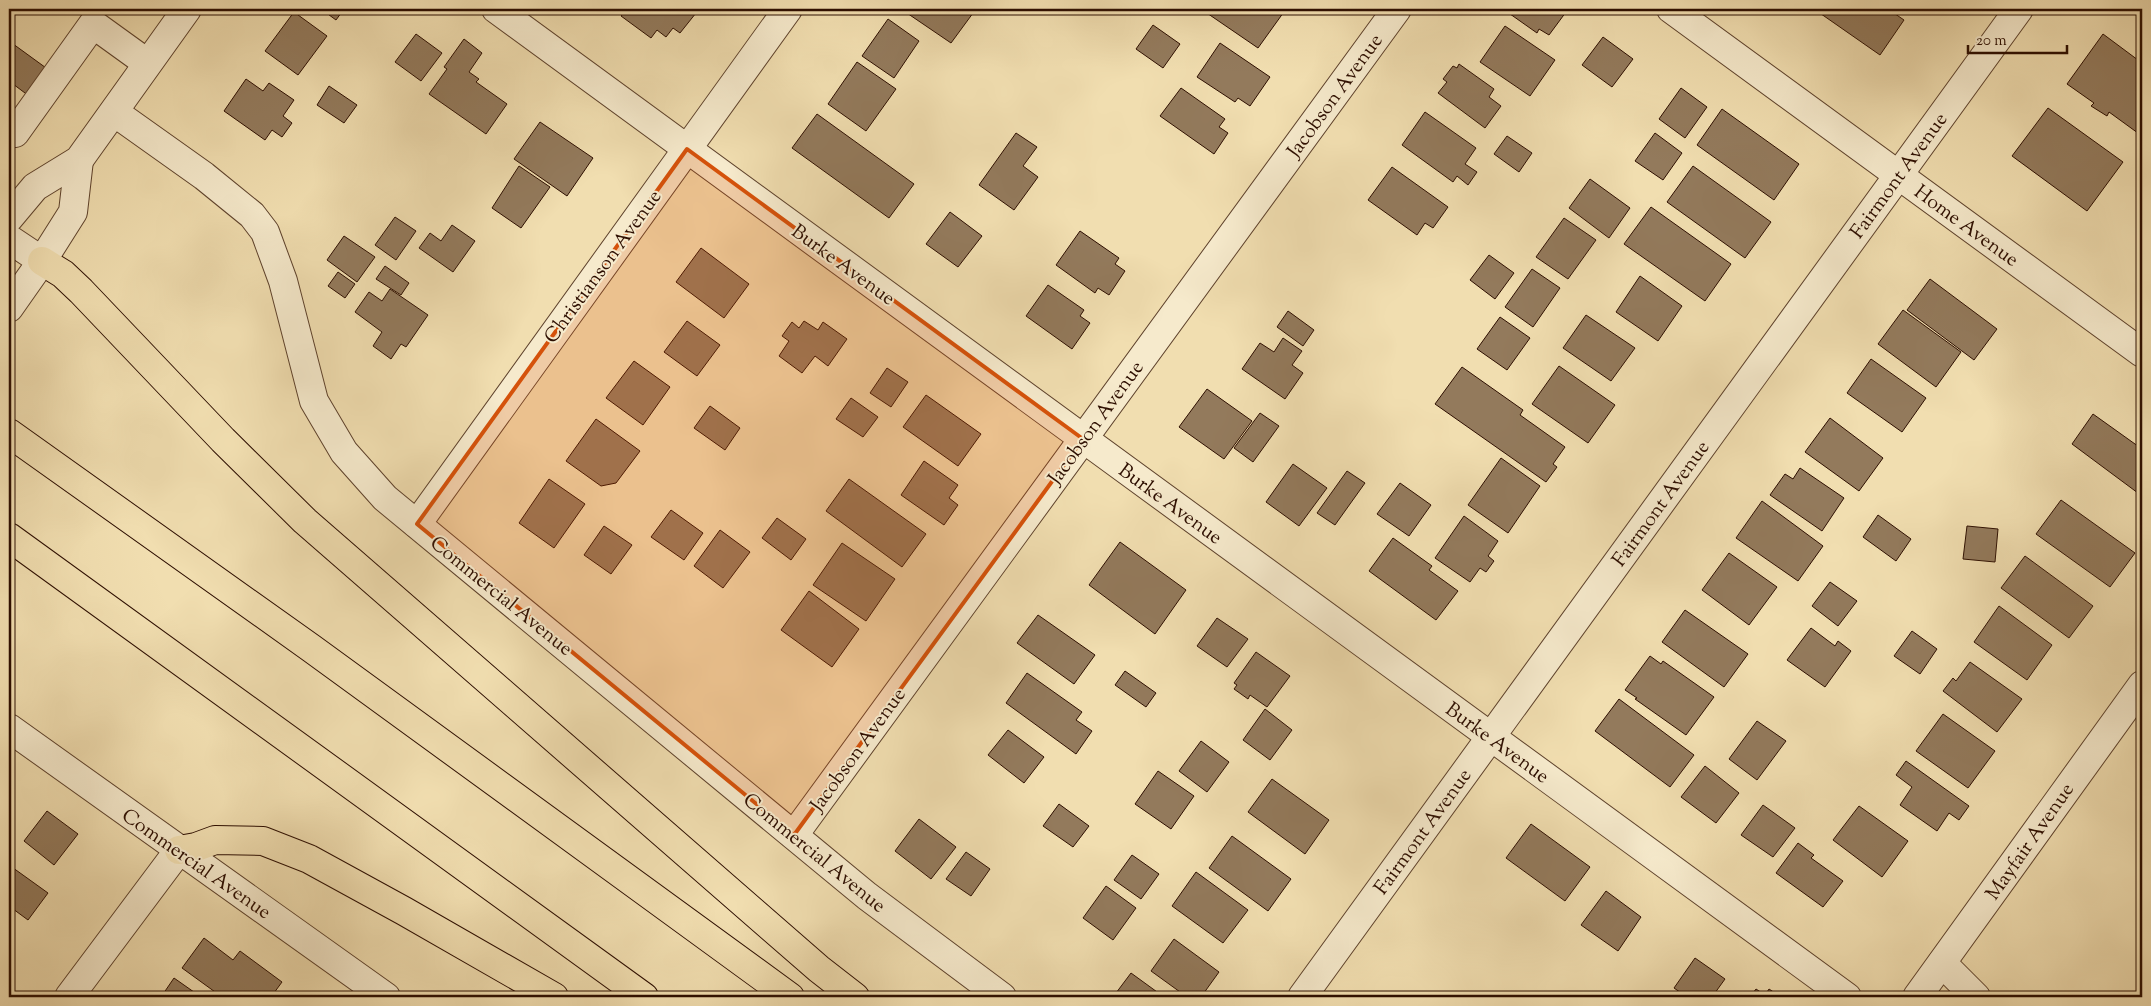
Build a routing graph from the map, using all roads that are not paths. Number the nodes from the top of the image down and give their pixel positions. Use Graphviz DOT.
graph roads {
  1 [pos="187,9"];
  2 [pos="496,9"];
  3 [pos="788,9"];
  4 [pos="1396,9"];
  5 [pos="1671,9"];
  6 [pos="2019,9"];
  7 [pos="92,16"];
  8 [pos="147,63"];
  9 [pos="114,112"];
  10 [pos="9,128"];
  11 [pos="687,149"];
  12 [pos="79,160"];
  13 [pos="1898,174"];
  14 [pos="9,218"];
  15 [pos="9,239"];
  16 [pos="42,261"];
  17 [pos="9,308"];
  18 [pos="2142,352"];
  19 [pos="11,435"];
  20 [pos="1083,439"];
  21 [pos="416,524"];
  22 [pos="9,537"];
  23 [pos="2142,685"];
  24 [pos="9,728"];
  25 [pos="1491,736"];
  26 [pos="794,835"];
  27 [pos="179,850"];
  28 [pos="1942,963"];
  29 [pos="69,997"];
  30 [pos="386,997"];
  31 [pos="554,997"];
  32 [pos="644,997"];
  33 [pos="790,997"];
  34 [pos="855,997"];
  35 [pos="1002,997"];
  36 [pos="1302,997"];
  37 [pos="1847,997"];
  38 [pos="1917,997"];
  39 [pos="1976,997"];
  1 -- 8 [label="street"];
  2 -- 11 [label="street, Burke Avenue"];
  3 -- 11 [label="street, Christianson Avenue"];
  4 -- 20 [label="street, Jacobson Avenue"];
  5 -- 13 [label="street, Home Avenue"];
  6 -- 13 [label="street, Fairmont Avenue"];
  7 -- 8 [label="street"];
  7 -- 10 [label="street"];
  8 -- 9 [label="street"];
  9 -- 12 [label="street"];
  9 -- 21 [label="street, Commercial Avenue"];
  11 -- 20 [label="street, Burke Avenue"];
  11 -- 21 [label="street, Christianson Avenue"];
  12 -- 14 [label="street"];
  12 -- 16 [label="street"];
  13 -- 18 [label="street, Home Avenue"];
  13 -- 25 [label="street, Fairmont Avenue"];
  15 -- 16 [label="street"];
  16 -- 17 [label="street"];
  16 -- 34 [label="highway"];
  19 -- 33 [label="highway"];
  20 -- 25 [label="street, Burke Avenue"];
  20 -- 26 [label="street, Jacobson Avenue"];
  21 -- 26 [label="street, Commercial Avenue"];
  22 -- 32 [label="highway"];
  23 -- 28 [label="street, Mayfair Avenue"];
  24 -- 27 [label="street, Commercial Avenue"];
  25 -- 36 [label="street, Fairmont Avenue"];
  25 -- 37 [label="street, Burke Avenue"];
  26 -- 35 [label="street, Commercial Avenue"];
  27 -- 29 [label="street"];
  27 -- 30 [label="street, Commercial Avenue"];
  27 -- 31 [label="highway"];
  28 -- 38 [label="street, Mayfair Avenue"];
  28 -- 39 [label="street"];
}
